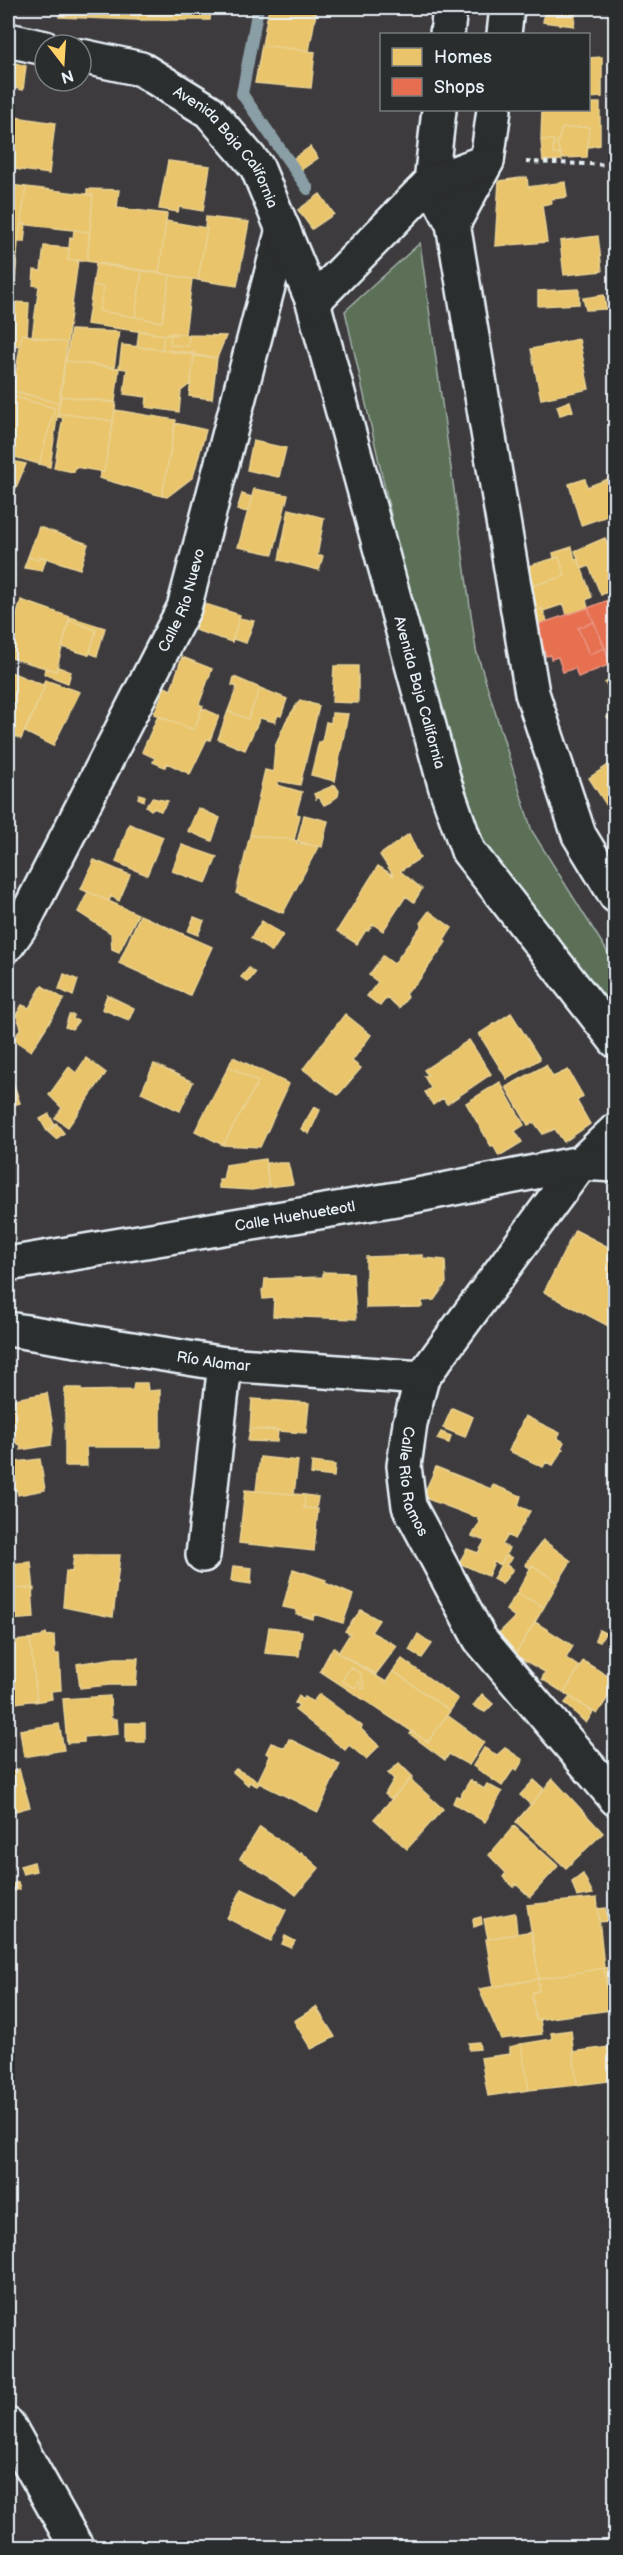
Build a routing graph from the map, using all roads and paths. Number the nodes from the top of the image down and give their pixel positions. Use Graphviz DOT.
graph roads {
  1 [pos="450,8"];
  2 [pos="507,8"];
  3 [pos="447,33"];
  4 [pos="504,33"];
  5 [pos="8,39"];
  6 [pos="33,45"];
  7 [pos="93,59"];
  8 [pos="439,111"];
  9 [pos="494,111"];
  10 [pos="487,161"];
  11 [pos="615,165"];
  12 [pos="431,182"];
  13 [pos="453,224"];
  14 [pos="283,229"];
  15 [pos="313,302"];
  16 [pos="615,896"];
  17 [pos="8,944"];
  18 [pos="615,1041"];
  19 [pos="615,1130"];
  20 [pos="581,1163"];
  21 [pos="615,1165"];
  22 [pos="8,1264"];
  23 [pos="8,1329"];
  24 [pos="225,1364"];
  25 [pos="422,1378"];
  26 [pos="203,1555"];
  27 [pos="615,1799"];
  28 [pos="8,2425"];
  29 [pos="77,2547"];
  1 -- 3 [label="street"];
  2 -- 4 [label="street"];
  5 -- 6 [label="street"];
  7 -- 14 [label="street, Avenida Baja California"];
  8 -- 12 [label="street"];
  9 -- 10 [label="street"];
  10 -- 11 [label="path"];
  10 -- 12 [label="street"];
  10 -- 13 [label="street"];
  12 -- 13 [label="street"];
  12 -- 15 [label="street"];
  13 -- 16 [label="street"];
  14 -- 15 [label="street, Avenida Baja California"];
  14 -- 17 [label="street, Calle Río Nuevo"];
  15 -- 18 [label="street, Avenida Baja California"];
  19 -- 20 [label="street, Calle Río Ramos"];
  20 -- 21 [label="street, Calle Huehueteotl"];
  20 -- 22 [label="street, Calle Huehueteotl"];
  20 -- 25 [label="street, Calle Río Ramos"];
  23 -- 24 [label="street, Río Alamar"];
  24 -- 25 [label="street, Río Alamar"];
  24 -- 26 [label="street"];
  25 -- 27 [label="street, Calle Río Ramos"];
  28 -- 29 [label="street"];
}
